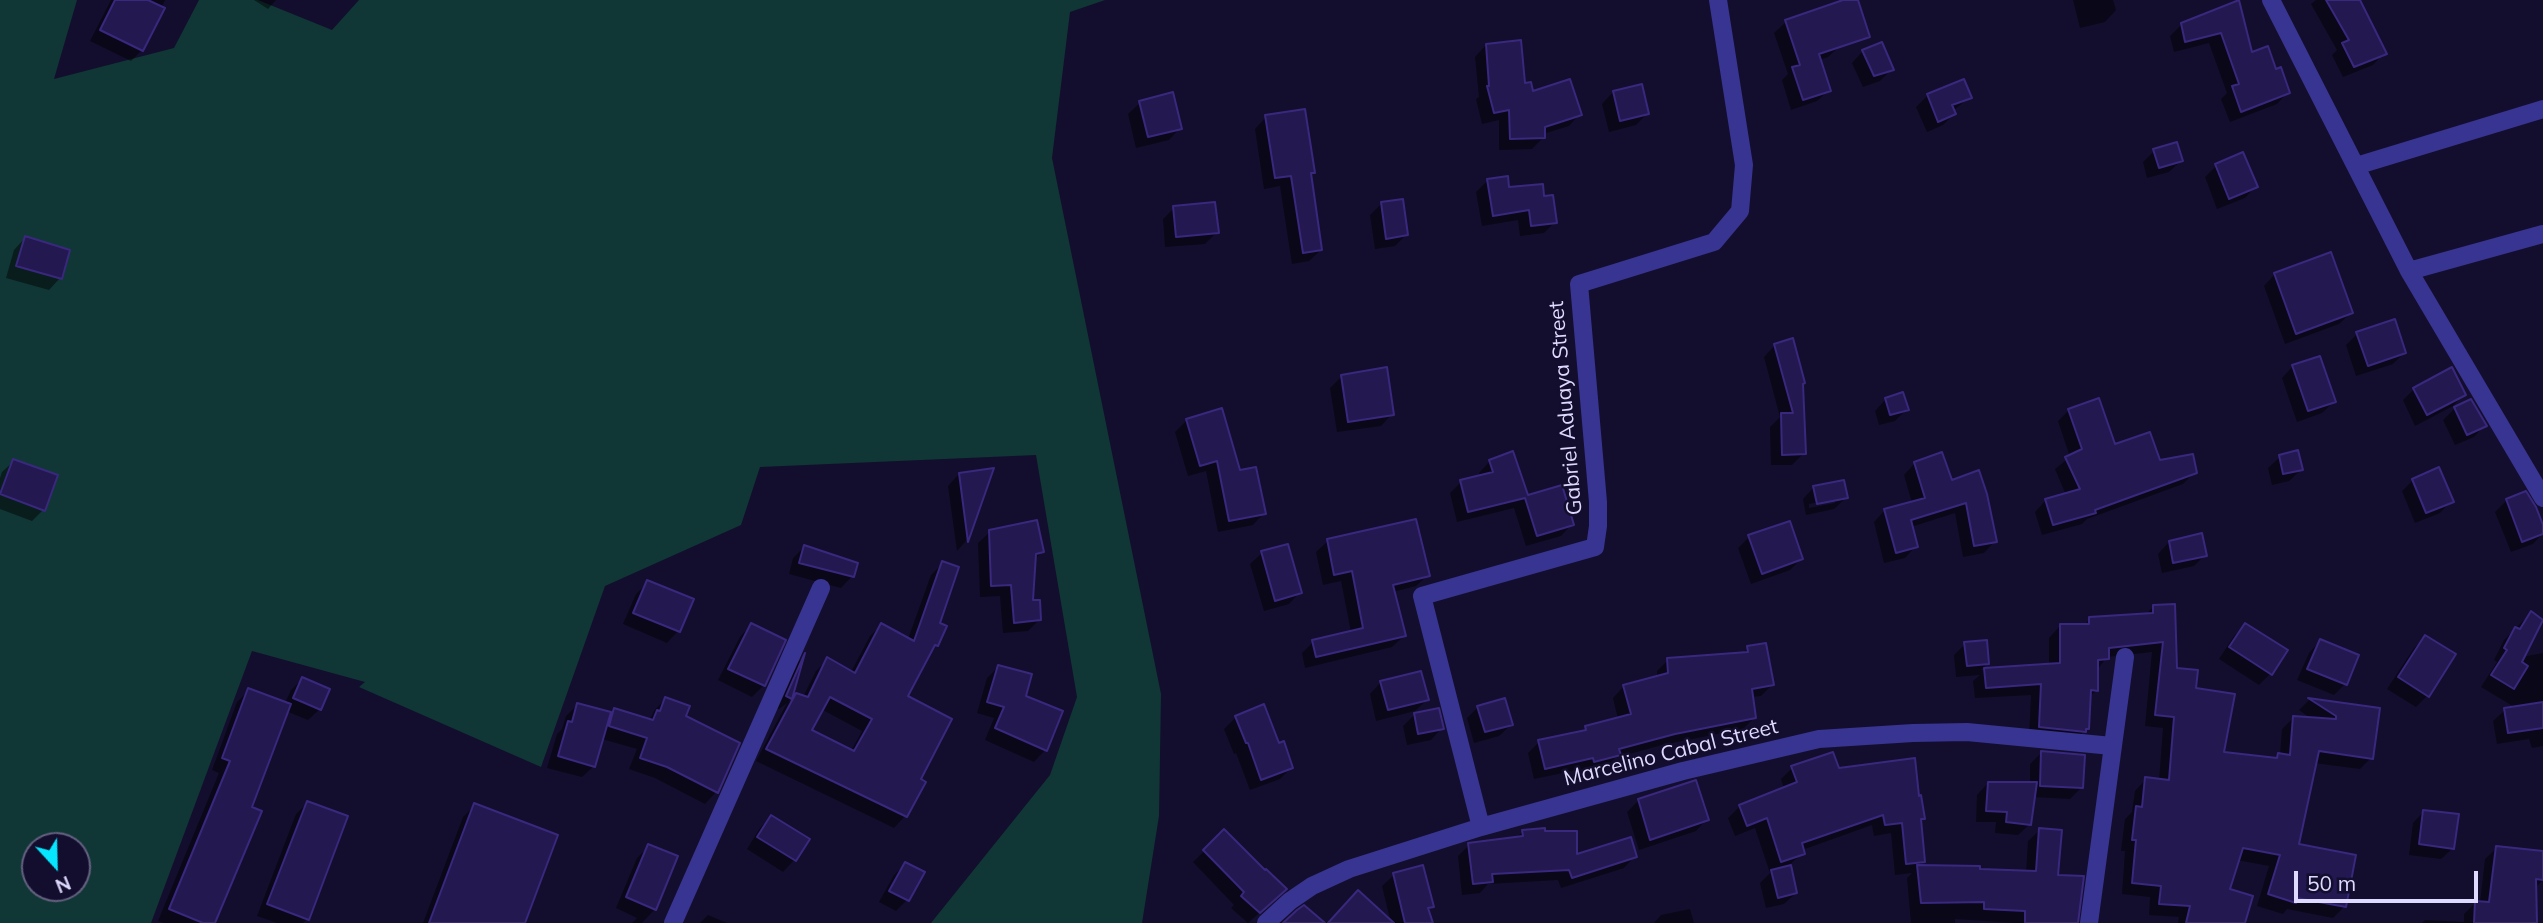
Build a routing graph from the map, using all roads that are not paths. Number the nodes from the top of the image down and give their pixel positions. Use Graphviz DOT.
graph roads {
  1 [pos="1718,0"];
  2 [pos="2271,0"];
  3 [pos="2543,109"];
  4 [pos="2356,166"];
  5 [pos="2543,234"];
  6 [pos="2409,271"];
  7 [pos="2543,498"];
  8 [pos="821,589"];
  9 [pos="2125,657"];
  10 [pos="2112,746"];
  11 [pos="1481,827"];
  12 [pos="673,923"];
  13 [pos="1266,923"];
  14 [pos="2089,923"];
  1 -- 11 [label="street, Gabriel Aduaya Street"];
  2 -- 4 [label="street"];
  3 -- 4 [label="street"];
  4 -- 6 [label="street"];
  5 -- 6 [label="street"];
  6 -- 7 [label="street"];
  8 -- 12 [label="street"];
  9 -- 10 [label="street"];
  10 -- 11 [label="street, Marcelino Cabal Street"];
  10 -- 14 [label="street"];
  11 -- 13 [label="street, Marcelino Cabal Street"];
}
